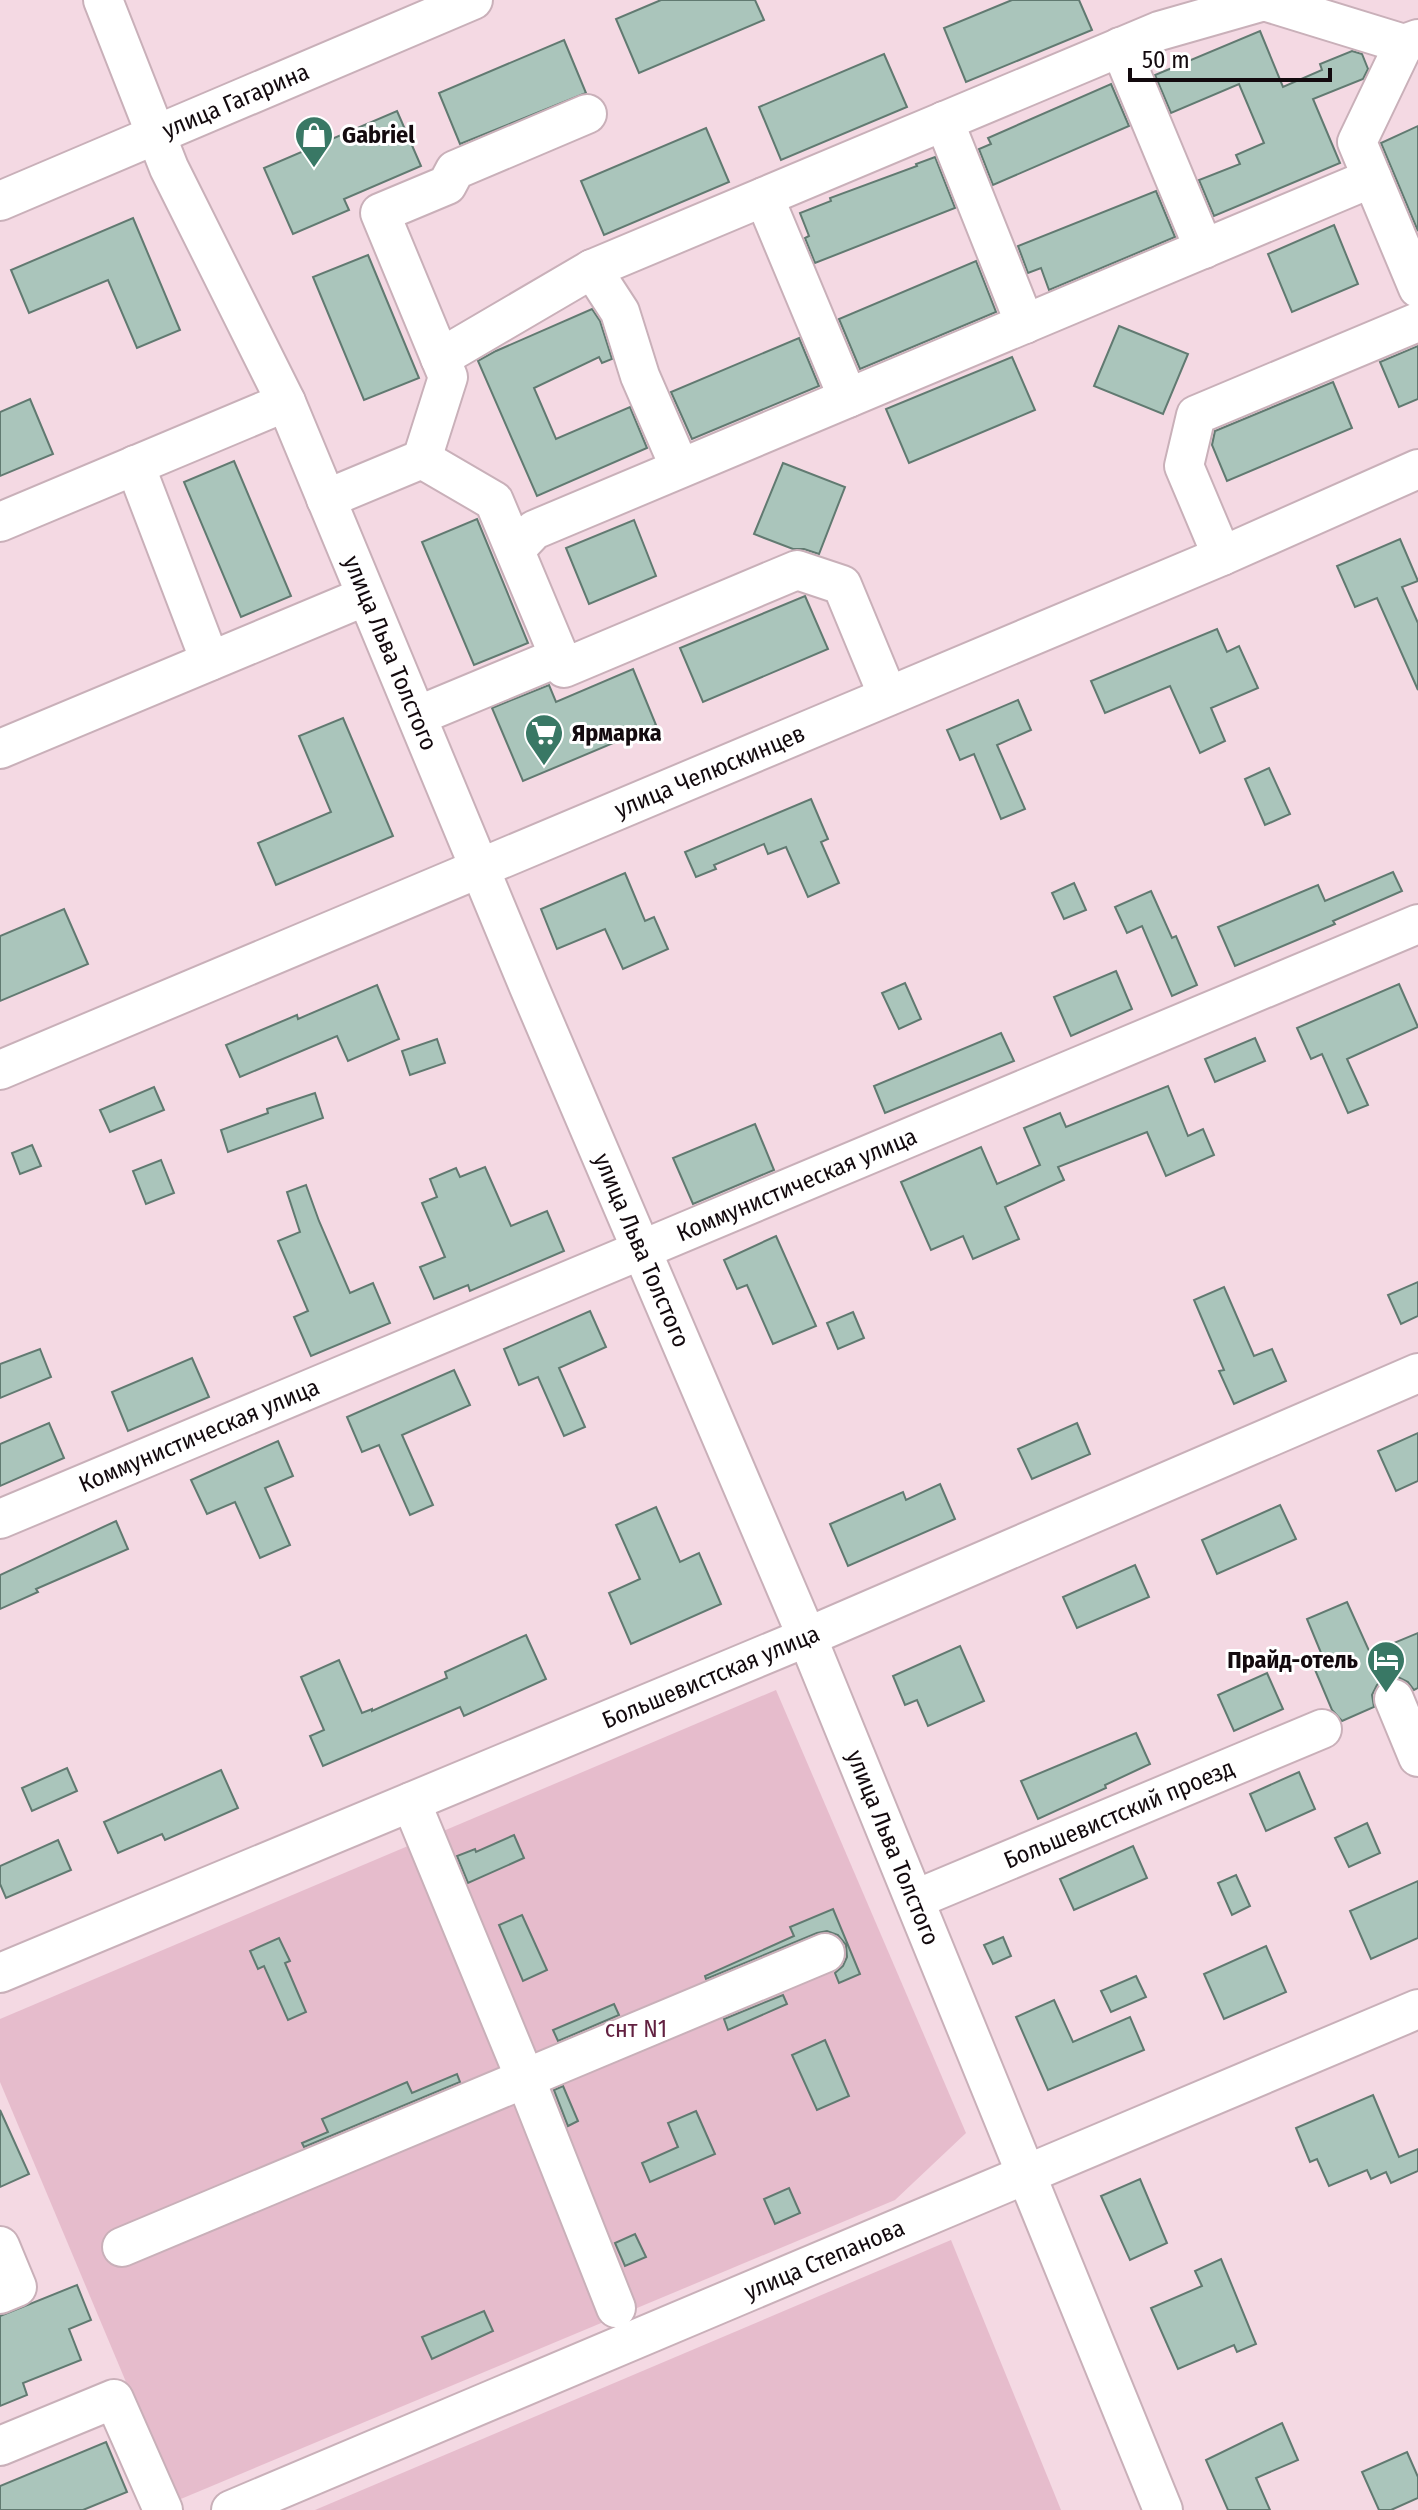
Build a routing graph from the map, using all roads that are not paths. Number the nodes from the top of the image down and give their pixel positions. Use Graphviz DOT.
graph roads {
  1 [pos="473,0"];
  2 [pos="115,4"];
  3 [pos="1300,6"];
  4 [pos="1411,41"];
  5 [pos="1120,47"];
  6 [pos="587,114"];
  7 [pos="944,121"];
  8 [pos="156,135"];
  9 [pos="1372,178"];
  10 [pos="764,197"];
  11 [pos="0,201"];
  12 [pos="1204,249"];
  13 [pos="592,269"];
  14 [pos="1418,288"];
  15 [pos="1418,322"];
  16 [pos="1025,324"];
  17 [pos="440,358"];
  18 [pos="848,398"];
  19 [pos="286,402"];
  20 [pos="422,459"];
  21 [pos="135,465"];
  22 [pos="680,468"];
  23 [pos="1418,469"];
  24 [pos="326,499"];
  25 [pos="0,522"];
  26 [pos="515,550"];
  27 [pos="1222,556"];
  28 [pos="366,596"];
  29 [pos="559,657"];
  30 [pos="210,661"];
  31 [pos="888,696"];
  32 [pos="417,716"];
  33 [pos="5,736"];
  34 [pos="480,868"];
  35 [pos="1418,924"];
  36 [pos="0,1070"];
  37 [pos="641,1250"];
  38 [pos="1418,1373"];
  39 [pos="0,1519"];
  40 [pos="807,1637"];
  41 [pos="1394,1699"];
  42 [pos="1322,1729"];
  43 [pos="1418,1757"];
  44 [pos="411,1802"];
  45 [pos="916,1899"];
  46 [pos="825,1953"];
  47 [pos="0,1973"];
  48 [pos="1418,2009"];
  49 [pos="525,2078"];
  50 [pos="1024,2173"];
  51 [pos="0,2246"];
  52 [pos="122,2247"];
  53 [pos="0,2294"];
  54 [pos="616,2308"];
  55 [pos="0,2446"];
  56 [pos="163,2510"];
  57 [pos="231,2510"];
  58 [pos="1163,2510"];
  1 -- 8 [label="street, улица Гагарина"];
  2 -- 8 [label="street, улица Льва Толстого"];
  3 -- 4 [label="street"];
  3 -- 5 [label="street"];
  4 -- 9 [label="street"];
  5 -- 7 [label="street"];
  5 -- 12 [label="street"];
  6 -- 17 [label="street"];
  7 -- 10 [label="street"];
  7 -- 16 [label="street"];
  8 -- 11 [label="street, улица Гагарина"];
  8 -- 19 [label="street, улица Льва Толстого"];
  9 -- 12 [label="street"];
  9 -- 14 [label="street"];
  10 -- 13 [label="street"];
  10 -- 18 [label="street"];
  12 -- 16 [label="street"];
  13 -- 17 [label="street"];
  13 -- 22 [label="street"];
  15 -- 27 [label="street"];
  16 -- 18 [label="street"];
  17 -- 20 [label="street"];
  18 -- 22 [label="street"];
  19 -- 21 [label="street"];
  19 -- 24 [label="street, улица Льва Толстого"];
  20 -- 24 [label="street"];
  20 -- 26 [label="street"];
  21 -- 25 [label="street"];
  21 -- 30 [label="street"];
  22 -- 26 [label="street"];
  23 -- 27 [label="street, улица Челюскинцев"];
  24 -- 28 [label="street, улица Льва Толстого"];
  26 -- 29 [label="street"];
  27 -- 31 [label="street, улица Челюскинцев"];
  28 -- 30 [label="street"];
  28 -- 32 [label="street, улица Льва Толстого"];
  29 -- 31 [label="street"];
  29 -- 32 [label="street"];
  30 -- 33 [label="street"];
  31 -- 34 [label="street, улица Челюскинцев"];
  32 -- 34 [label="street, улица Льва Толстого"];
  34 -- 36 [label="street, улица Челюскинцев"];
  34 -- 37 [label="street, улица Льва Толстого"];
  35 -- 37 [label="street, Коммунистическая улица"];
  37 -- 39 [label="street, Коммунистическая улица"];
  37 -- 40 [label="street, улица Льва Толстого"];
  38 -- 40 [label="street, Большевистская улица"];
  40 -- 44 [label="street, Большевистская улица"];
  40 -- 45 [label="street, улица Льва Толстого"];
  41 -- 43 [label="street"];
  42 -- 45 [label="street, Большевистский проезд"];
  44 -- 47 [label="street, Большевистская улица"];
  44 -- 49 [label="street"];
  45 -- 50 [label="street, улица Льва Толстого"];
  46 -- 49 [label="street"];
  48 -- 50 [label="street, улица Степанова"];
  49 -- 52 [label="street"];
  49 -- 54 [label="street"];
  50 -- 57 [label="street, улица Степанова"];
  50 -- 58 [label="street, улица Льва Толстого"];
  51 -- 53 [label="street"];
  55 -- 56 [label="street"];
}
